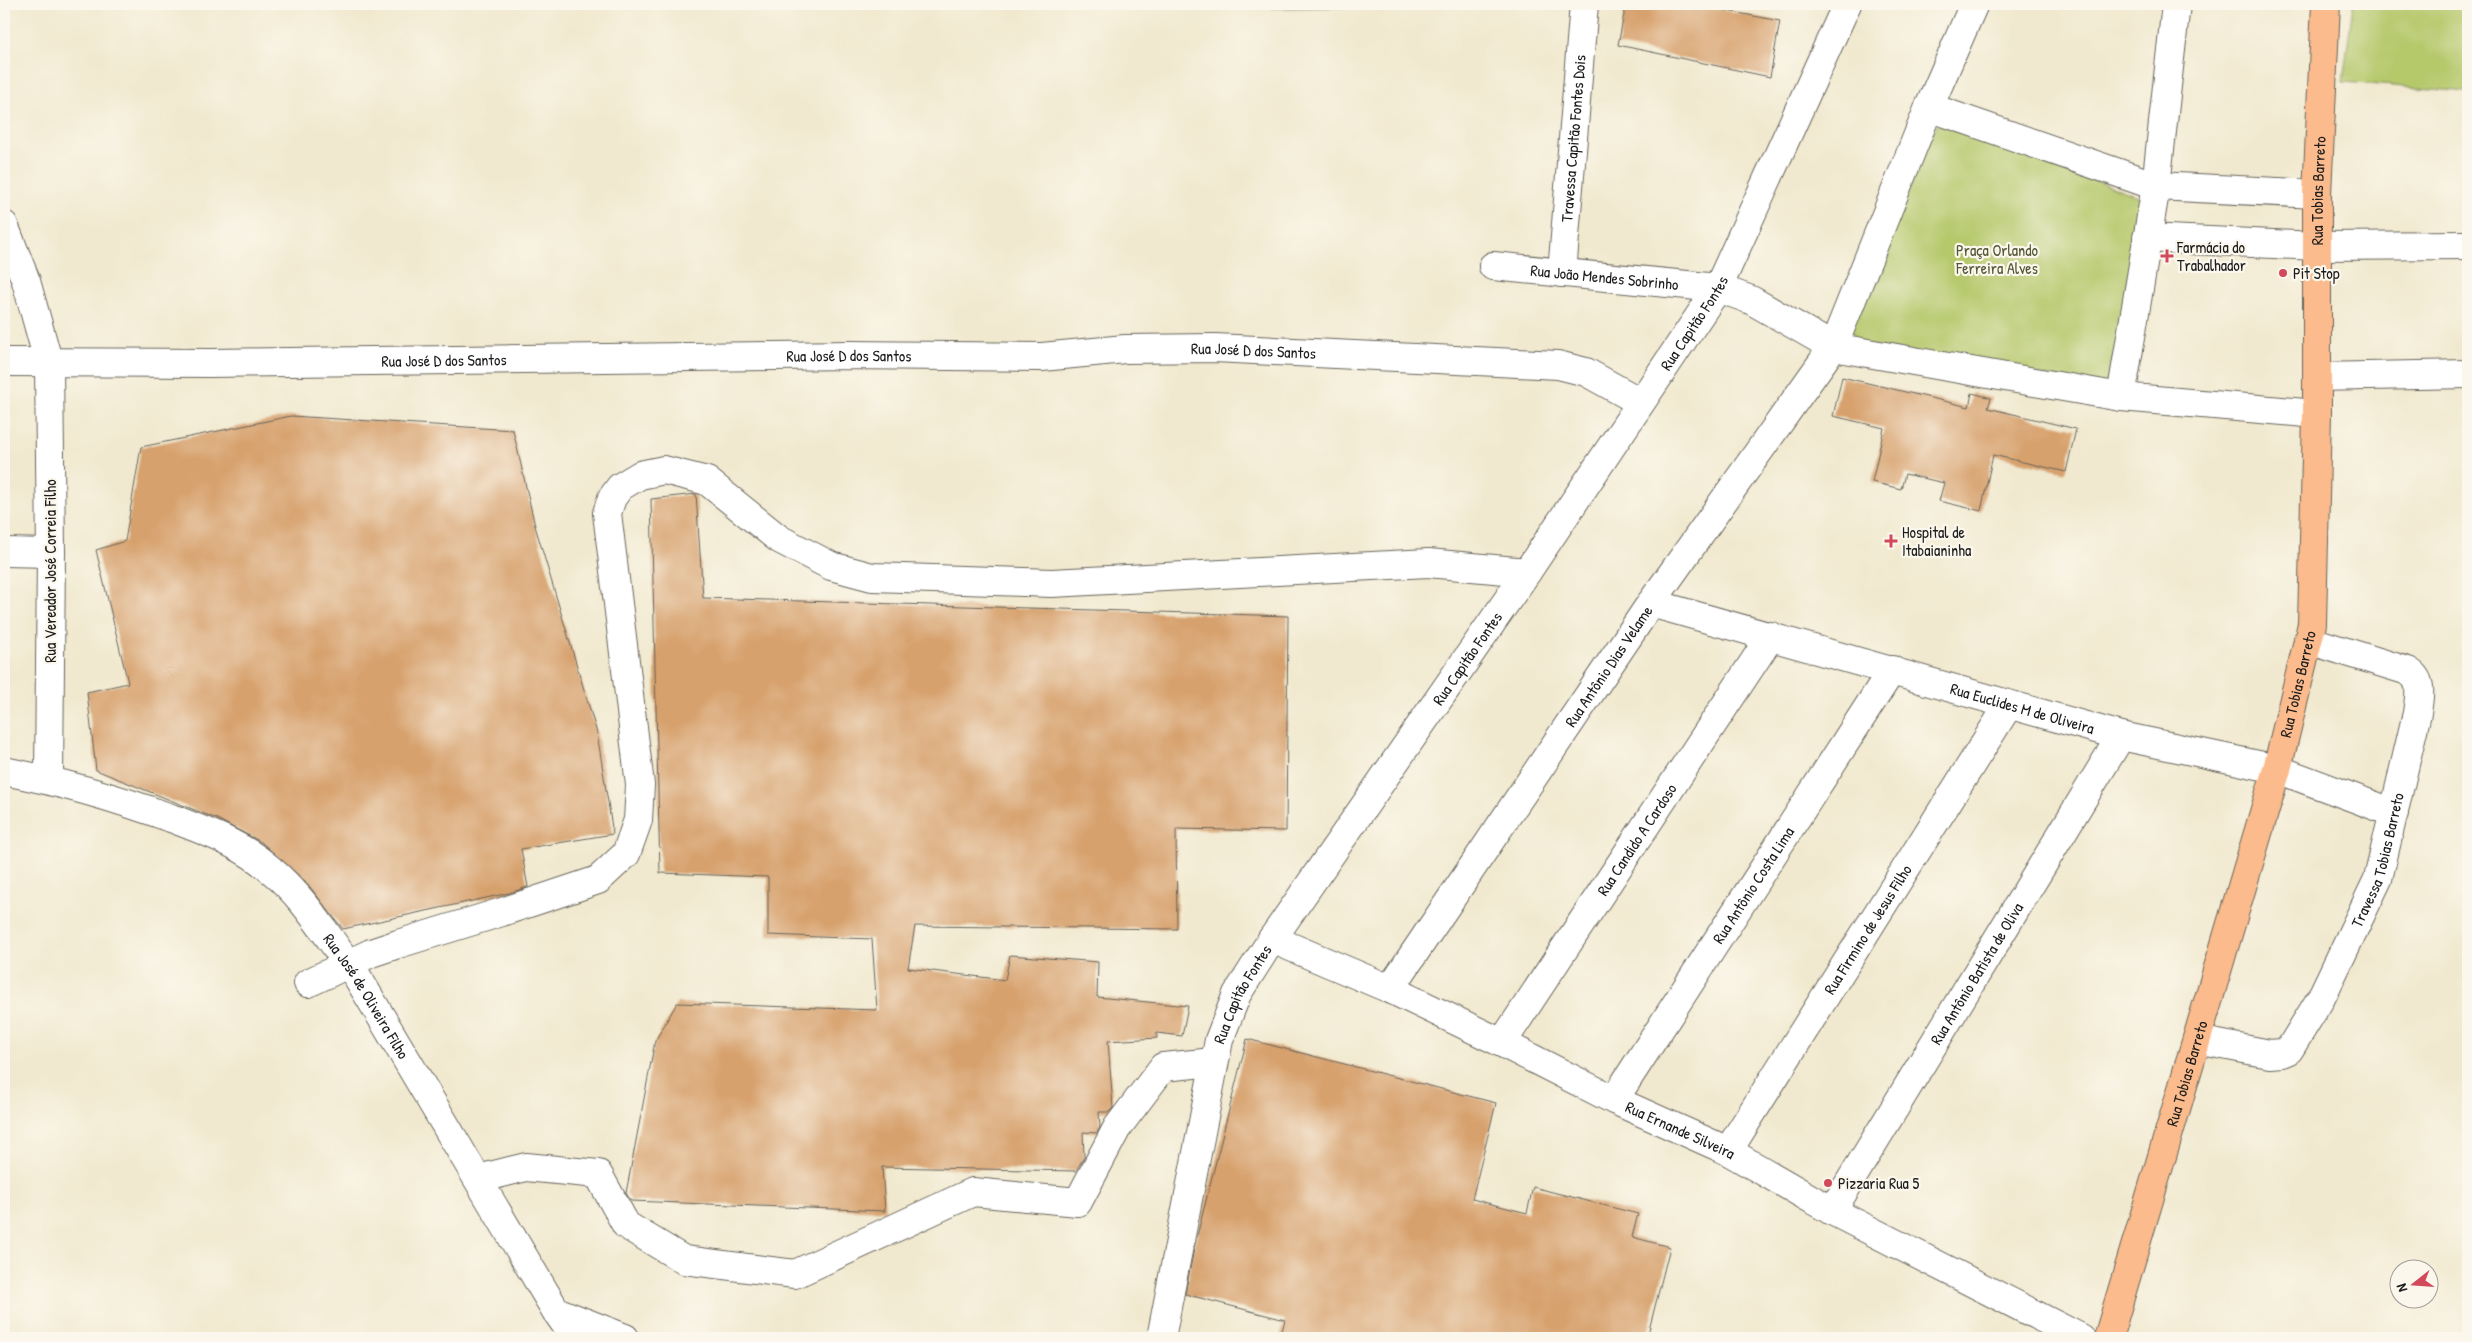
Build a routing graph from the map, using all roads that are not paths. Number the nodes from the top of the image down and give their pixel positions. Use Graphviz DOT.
graph roads {
  1 [pos="1584,4"];
  2 [pos="1847,4"];
  3 [pos="1974,4"];
  4 [pos="2176,4"];
  5 [pos="2326,4"];
  6 [pos="1929,107"];
  7 [pos="2156,186"];
  8 [pos="2317,194"];
  9 [pos="4,226"];
  10 [pos="2147,238"];
  11 [pos="2468,245"];
  12 [pos="2317,246"];
  13 [pos="1493,266"];
  14 [pos="1562,273"];
  15 [pos="1718,288"];
  16 [pos="1833,347"];
  17 [pos="4,362"];
  18 [pos="49,364"];
  19 [pos="2468,374"];
  20 [pos="2317,377"];
  21 [pos="2121,397"];
  22 [pos="1640,402"];
  23 [pos="2317,414"];
  24 [pos="4,552"];
  25 [pos="51,553"];
  26 [pos="1527,572"];
  27 [pos="1651,603"];
  28 [pos="1771,636"];
  29 [pos="2308,640"];
  30 [pos="1892,670"];
  31 [pos="2008,706"];
  32 [pos="2122,736"];
  33 [pos="2278,769"];
  34 [pos="4,771"];
  35 [pos="49,779"];
  36 [pos="2394,813"];
  37 [pos="1272,939"];
  38 [pos="348,964"];
  39 [pos="308,983"];
  40 [pos="1390,989"];
  41 [pos="2197,1040"];
  42 [pos="1502,1042"];
  43 [pos="1214,1062"];
  44 [pos="1614,1100"];
  45 [pos="1728,1151"];
  46 [pos="478,1179"];
  47 [pos="1832,1211"];
  48 [pos="556,1311"];
  49 [pos="575,1338"];
  50 [pos="625,1338"];
  51 [pos="1161,1338"];
  52 [pos="2081,1338"];
  53 [pos="2108,1338"];
  1 -- 14 [label="street, Travessa Capitão Fontes Dois"];
  2 -- 15 [label="street, Rua Capitão Fontes"];
  3 -- 6 [label="street"];
  4 -- 7 [label="street"];
  5 -- 8 [label="main road, Rua Tobias Barreto"];
  6 -- 7 [label="street"];
  6 -- 16 [label="street"];
  7 -- 8 [label="street"];
  7 -- 10 [label="street"];
  8 -- 12 [label="main road, Rua Tobias Barreto"];
  9 -- 18 [label="street, Rua Vereador José Correia Filho"];
  10 -- 12 [label="street"];
  10 -- 21 [label="street"];
  11 -- 12 [label="street"];
  12 -- 20 [label="main road, Rua Tobias Barreto"];
  13 -- 14 [label="street, Rua João Mendes Sobrinho"];
  14 -- 15 [label="street, Rua João Mendes Sobrinho"];
  15 -- 16 [label="street, Rua João Mendes Sobrinho"];
  15 -- 22 [label="street, Rua Capitão Fontes"];
  16 -- 21 [label="street"];
  16 -- 27 [label="street, Rua Antônio Dias Velame"];
  17 -- 18 [label="street, Rua José D dos Santos"];
  18 -- 22 [label="street, Rua José D dos Santos"];
  18 -- 25 [label="street, Rua Vereador José Correia Filho"];
  19 -- 20 [label="street"];
  20 -- 23 [label="main road, Rua Tobias Barreto"];
  21 -- 23 [label="street"];
  22 -- 26 [label="street, Rua Capitão Fontes"];
  23 -- 29 [label="main road, Rua Tobias Barreto"];
  24 -- 25 [label="street"];
  25 -- 35 [label="street, Rua Vereador José Correia Filho"];
  26 -- 37 [label="street, Rua Capitão Fontes"];
  26 -- 38 [label="street"];
  27 -- 28 [label="street, Rua Euclides M de Oliveira"];
  27 -- 40 [label="street, Rua Antônio Dias Velame"];
  28 -- 30 [label="street, Rua Euclides M de Oliveira"];
  28 -- 42 [label="street, Rua Candido A Cardoso"];
  29 -- 33 [label="main road, Rua Tobias Barreto"];
  29 -- 36 [label="street, Travessa Tobias Barreto"];
  30 -- 31 [label="street, Rua Euclides M de Oliveira"];
  30 -- 44 [label="street, Rua Antônio Costa Lima"];
  31 -- 32 [label="street, Rua Euclides M de Oliveira"];
  31 -- 45 [label="street, Rua Firmino de Jesus Filho"];
  32 -- 33 [label="street, Rua Euclides M de Oliveira"];
  32 -- 47 [label="street, Rua Antônio Batista de Oliva"];
  33 -- 36 [label="street, Rua Euclides M de Oliveira"];
  33 -- 41 [label="main road, Rua Tobias Barreto"];
  34 -- 35 [label="street, Rua José de Oliveira Filho"];
  35 -- 38 [label="street, Rua José de Oliveira Filho"];
  36 -- 41 [label="street, Travessa Tobias Barreto"];
  37 -- 40 [label="street, Rua Ernande Silveira"];
  37 -- 43 [label="street, Rua Capitão Fontes"];
  38 -- 39 [label="street"];
  38 -- 46 [label="street, Rua José de Oliveira Filho"];
  40 -- 42 [label="street, Rua Ernande Silveira"];
  41 -- 53 [label="main road, Rua Tobias Barreto"];
  42 -- 44 [label="street, Rua Ernande Silveira"];
  43 -- 46 [label="street"];
  43 -- 51 [label="street, Rua Capitão Fontes"];
  44 -- 45 [label="street, Rua Ernande Silveira"];
  45 -- 47 [label="street, Rua Ernande Silveira"];
  46 -- 48 [label="street, Rua José de Oliveira Filho"];
  47 -- 52 [label="street, Rua Ernande Silveira"];
  48 -- 49 [label="street, Rua José de Oliveira Filho"];
  48 -- 50 [label="street"];
}
